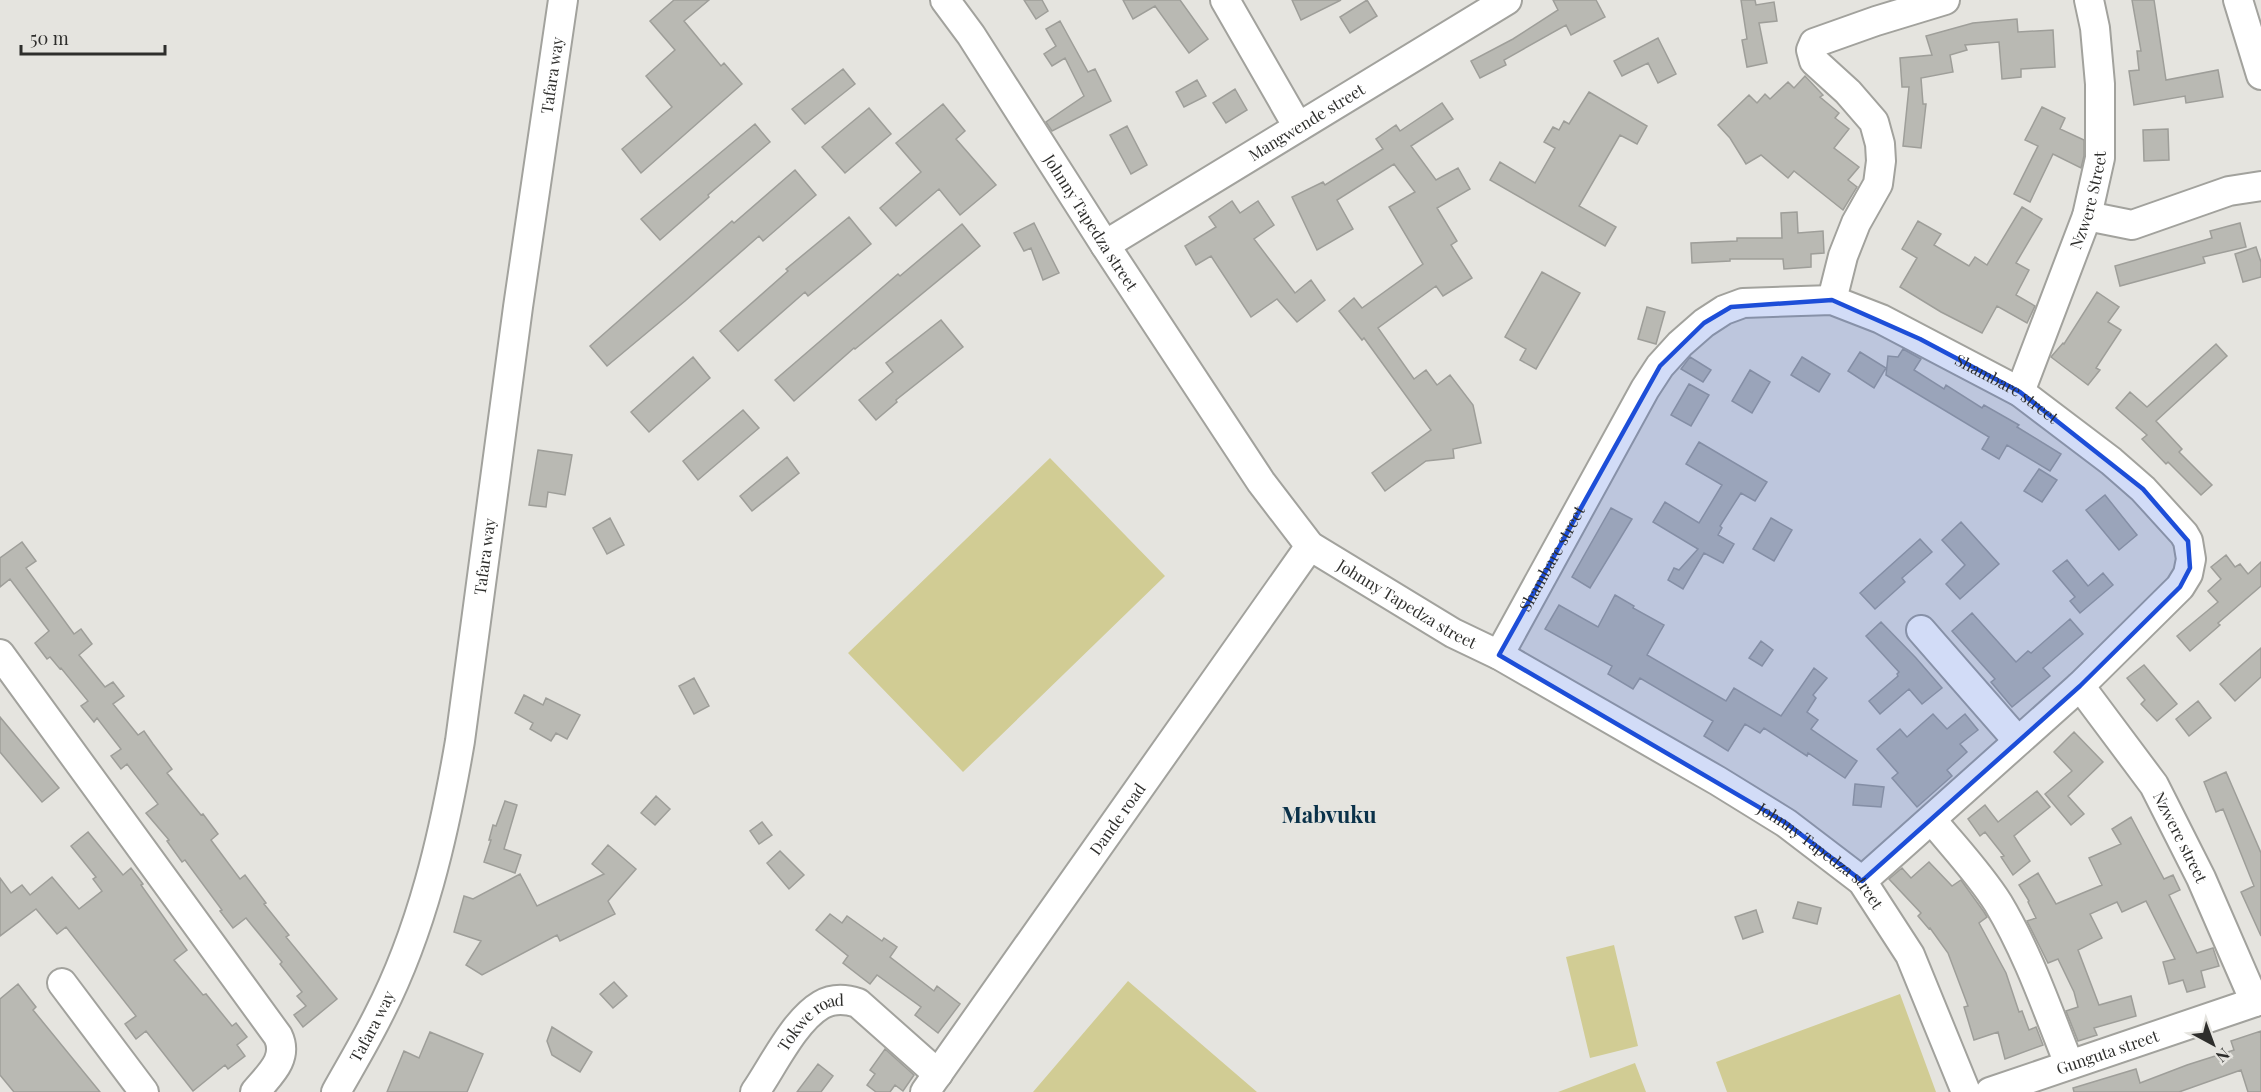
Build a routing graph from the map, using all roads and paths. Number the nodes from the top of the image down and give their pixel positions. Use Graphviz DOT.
graph roads {
  1 [pos="562,0"];
  2 [pos="945,0"];
  3 [pos="1225,0"];
  4 [pos="1507,0"];
  5 [pos="1945,0"];
  6 [pos="2089,0"];
  7 [pos="2238,0"];
  8 [pos="2261,75"];
  9 [pos="1298,127"];
  10 [pos="2261,186"];
  11 [pos="2087,216"];
  12 [pos="1105,245"];
  13 [pos="1832,300"];
  14 [pos="2020,392"];
  15 [pos="1310,546"];
  16 [pos="1921,630"];
  17 [pos="0,654"];
  18 [pos="1499,655"];
  19 [pos="2080,686"];
  20 [pos="2018,741"];
  21 [pos="1932,820"];
  22 [pos="1862,881"];
  23 [pos="62,983"];
  24 [pos="2258,1001"];
  25 [pos="2069,1064"];
  26 [pos="931,1083"];
  27 [pos="144,1092"];
  28 [pos="255,1092"];
  29 [pos="336,1092"];
  30 [pos="755,1092"];
  31 [pos="1966,1092"];
  32 [pos="1990,1092"];
  1 -- 29 [label="street, Tafara way"];
  2 -- 12 [label="street, Johnny Tapedza street"];
  3 -- 9 [label="street"];
  4 -- 9 [label="street, Mangwende street"];
  5 -- 13 [label="street"];
  6 -- 11 [label="street, Nzwere Street"];
  7 -- 8 [label="street"];
  9 -- 12 [label="street, Mangwende street"];
  10 -- 11 [label="street"];
  11 -- 14 [label="street, Nzwere Street"];
  12 -- 15 [label="street, Johnny Tapedza street"];
  13 -- 14 [label="street, Shambare street"];
  13 -- 18 [label="street, Shambare street"];
  14 -- 19 [label="street, Shambare street"];
  15 -- 18 [label="street, Johnny Tapedza street"];
  15 -- 26 [label="street, Dande road"];
  16 -- 20 [label="street"];
  17 -- 28 [label="street"];
  18 -- 22 [label="street, Johnny Tapedza street"];
  19 -- 20 [label="street, Shambare street"];
  19 -- 24 [label="street, Nzwere street"];
  20 -- 21 [label="street, Shambare street"];
  21 -- 22 [label="street, Shambare street"];
  21 -- 25 [label="street"];
  22 -- 31 [label="street, Johnny Tapedza street"];
  23 -- 27 [label="street"];
  24 -- 25 [label="street, Gunguta street"];
  25 -- 32 [label="street, Gunguta street"];
  26 -- 30 [label="street, Tokwe road"];
}
